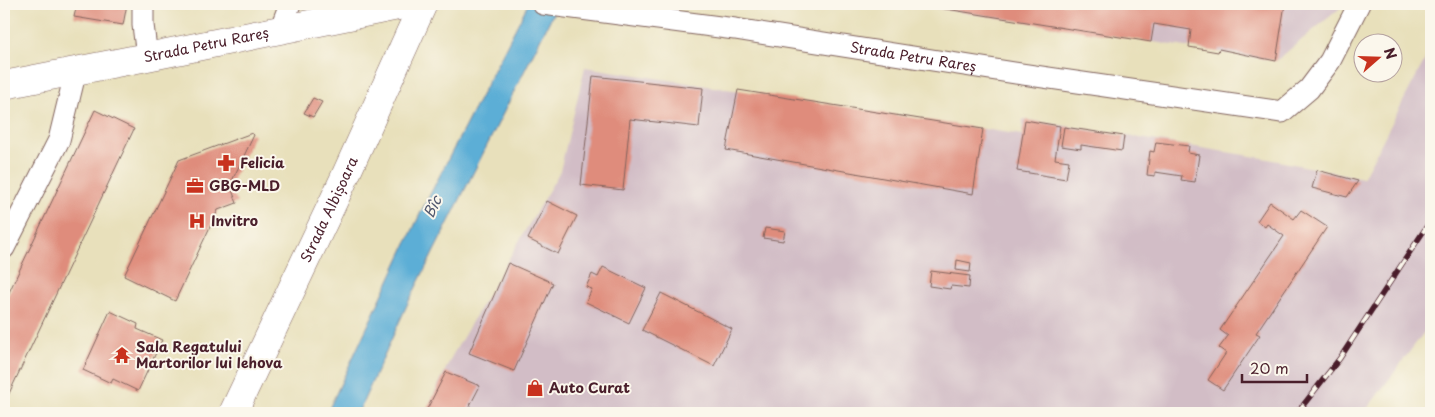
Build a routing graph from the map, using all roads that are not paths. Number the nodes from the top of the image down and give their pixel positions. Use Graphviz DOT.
graph roads {
  1 [pos="143,4"];
  2 [pos="290,4"];
  3 [pos="408,4"];
  4 [pos="422,4"];
  5 [pos="543,4"];
  6 [pos="1359,4"];
  7 [pos="644,10"];
  8 [pos="280,30"];
  9 [pos="147,58"];
  10 [pos="76,70"];
  11 [pos="4,84"];
  12 [pos="4,248"];
  13 [pos="233,413"];
  1 -- 9 [label="street"];
  2 -- 8 [label="street"];
  3 -- 8 [label="main road, Strada Petru Rareș"];
  4 -- 13 [label="main road, Strada Albișoara"];
  5 -- 7 [label="street, Strada Petru Rareș"];
  6 -- 7 [label="street, Strada Petru Rareș"];
  8 -- 9 [label="main road, Strada Petru Rareș"];
  9 -- 10 [label="main road, Strada Petru Rareș"];
  10 -- 11 [label="main road, Strada Petru Rareș"];
  10 -- 12 [label="street"];
}
